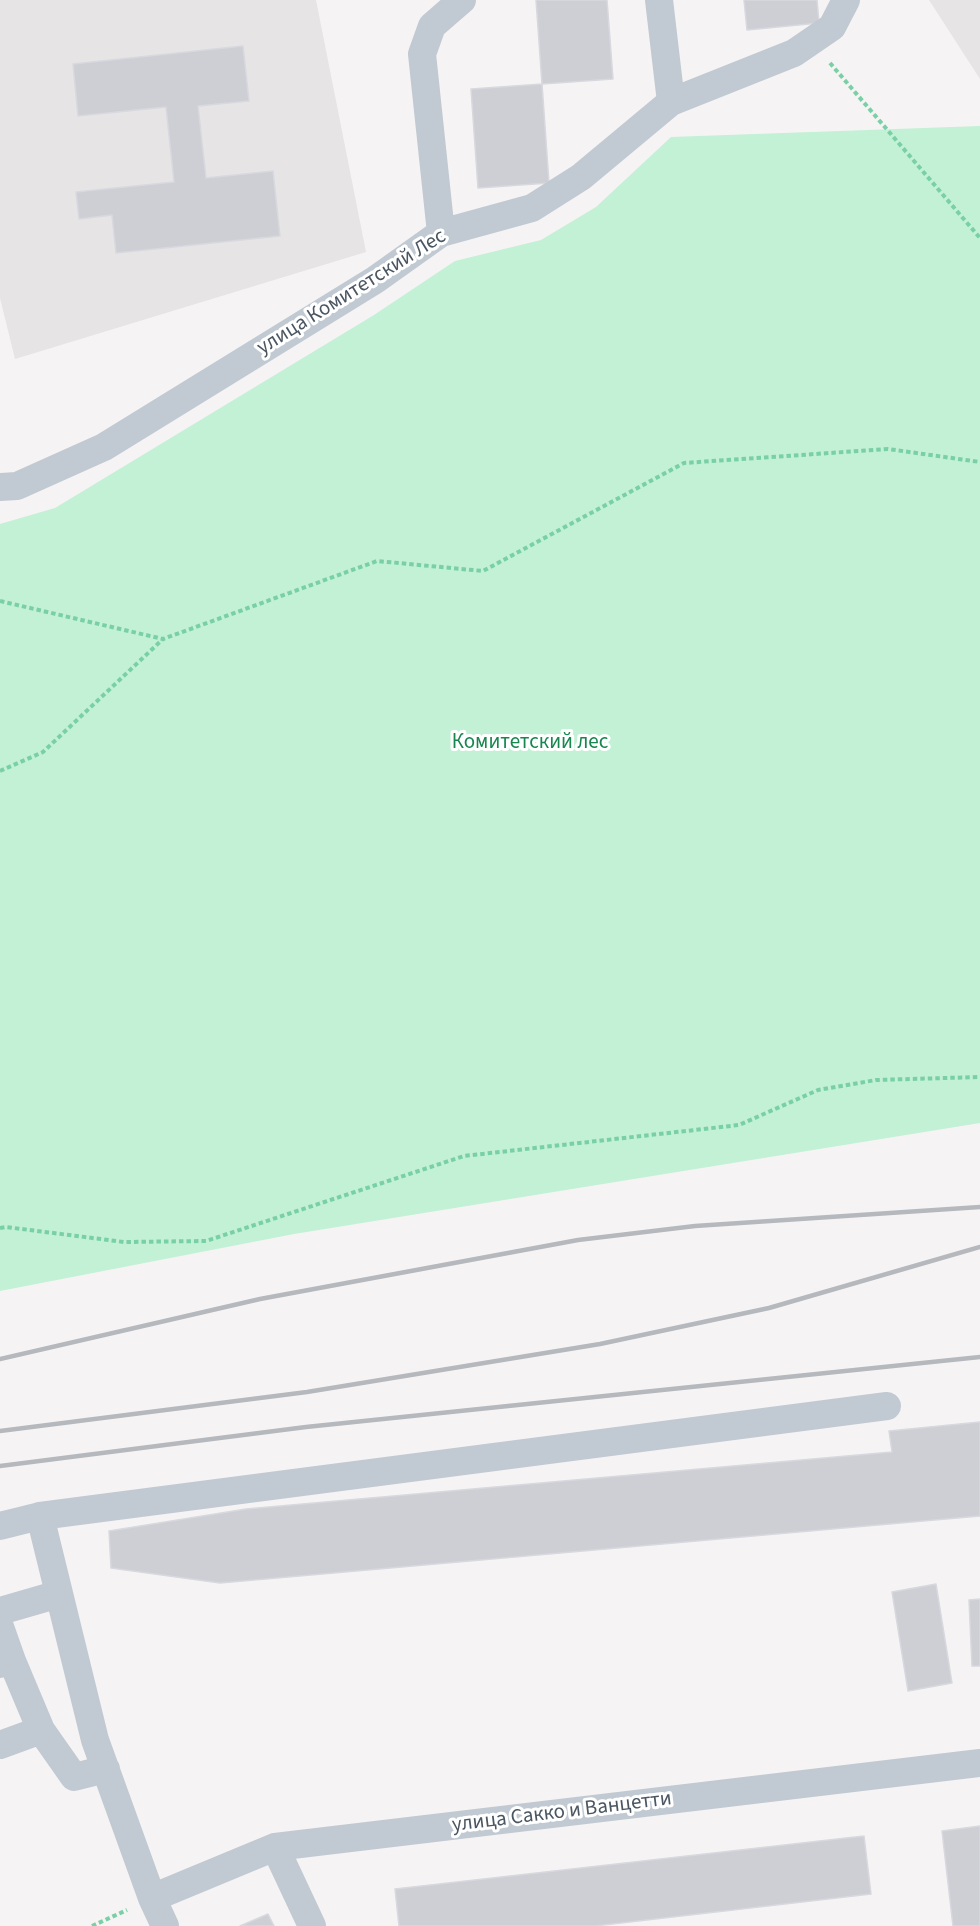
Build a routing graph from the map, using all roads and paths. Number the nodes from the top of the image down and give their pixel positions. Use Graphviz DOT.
graph roads {
  1 [pos="462,0"];
  2 [pos="659,0"];
  3 [pos="846,0"];
  4 [pos="811,41"];
  5 [pos="671,102"];
  6 [pos="441,233"];
  7 [pos="980,238"];
  8 [pos="980,462"];
  9 [pos="0,487"];
  10 [pos="0,601"];
  11 [pos="163,639"];
  12 [pos="0,771"];
  13 [pos="980,1077"];
  14 [pos="0,1228"];
  15 [pos="887,1406"];
  16 [pos="40,1516"];
  17 [pos="0,1526"];
  18 [pos="59,1594"];
  19 [pos="0,1611"];
  20 [pos="0,1627"];
  21 [pos="6,1662"];
  22 [pos="41,1730"];
  23 [pos="0,1745"];
  24 [pos="980,1763"];
  25 [pos="106,1768"];
  26 [pos="275,1847"];
  27 [pos="152,1898"];
  28 [pos="92,1926"];
  29 [pos="165,1926"];
  30 [pos="312,1926"];
  1 -- 6 [label="street"];
  2 -- 5 [label="street"];
  3 -- 4 [label="street, улица Комитетский Лес"];
  4 -- 5 [label="street, улица Комитетский Лес"];
  4 -- 7 [label="path"];
  5 -- 6 [label="street, улица Комитетский Лес"];
  6 -- 9 [label="street, улица Комитетский Лес"];
  8 -- 11 [label="path"];
  10 -- 11 [label="path"];
  11 -- 12 [label="path"];
  13 -- 14 [label="path"];
  15 -- 16 [label="street"];
  16 -- 17 [label="street"];
  16 -- 18 [label="street"];
  18 -- 19 [label="street"];
  18 -- 25 [label="street"];
  20 -- 21 [label="street"];
  21 -- 22 [label="street"];
  22 -- 23 [label="street"];
  22 -- 25 [label="street"];
  24 -- 26 [label="street, улица Сакко и Ванцетти"];
  25 -- 27 [label="street"];
  26 -- 27 [label="street, улица Сакко и Ванцетти"];
  26 -- 30 [label="street"];
  27 -- 28 [label="path"];
  27 -- 29 [label="street"];
}
